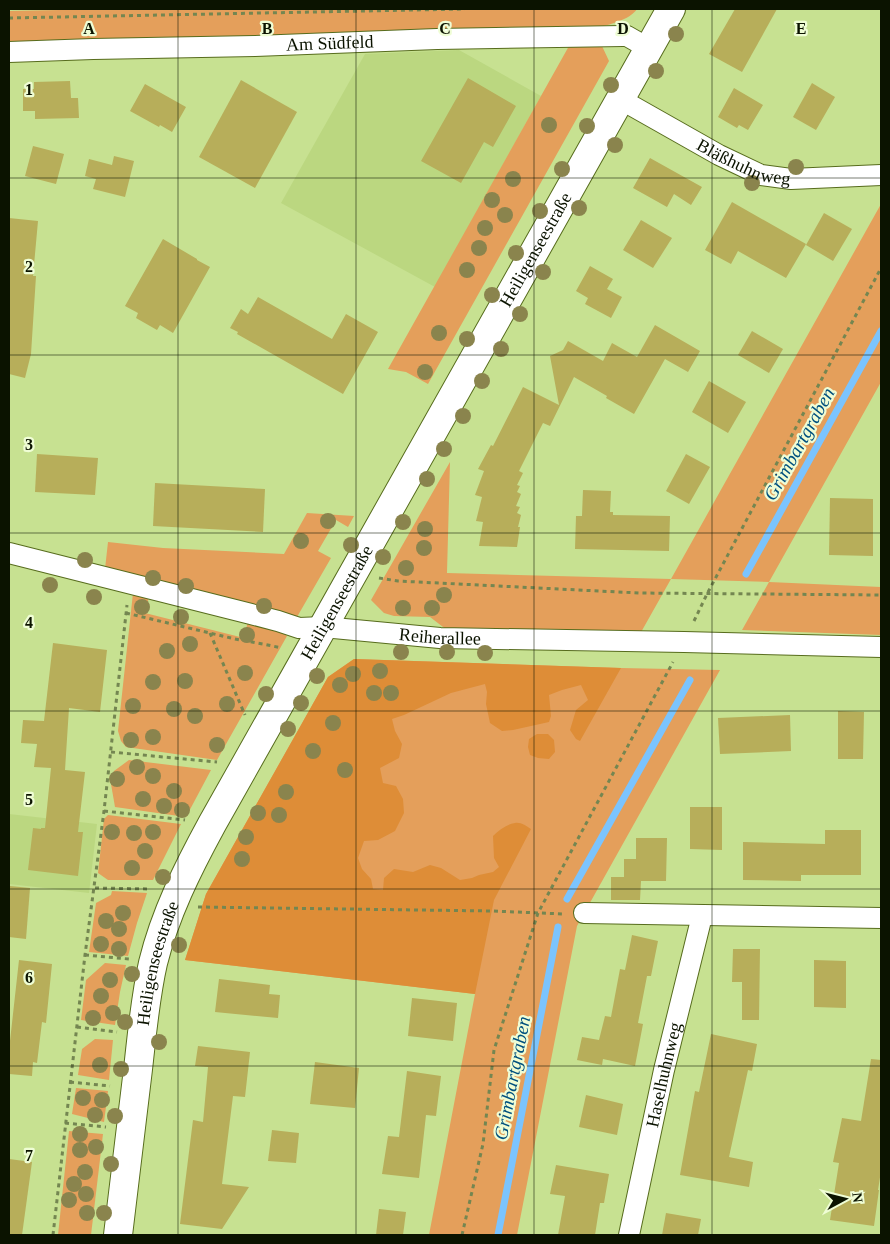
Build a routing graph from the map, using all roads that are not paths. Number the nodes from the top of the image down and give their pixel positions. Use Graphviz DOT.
graph roads {
  1 [pos="671,9"];
  2 [pos="648,48"];
  3 [pos="9,52"];
  4 [pos="620,99"];
  5 [pos="881,175"];
  6 [pos="9,553"];
  7 [pos="323,627"];
  8 [pos="881,647"];
  9 [pos="584,913"];
  10 [pos="700,915"];
  11 [pos="881,918"];
  12 [pos="118,1235"];
  13 [pos="629,1235"];
  1 -- 2 [label="main road, Heiligenseestraße"];
  2 -- 3 [label="street, Am Südfeld"];
  2 -- 4 [label="main road, Heiligenseestraße"];
  4 -- 5 [label="street, Bläßhuhnweg"];
  4 -- 7 [label="main road, Heiligenseestraße"];
  6 -- 7 [label="street, Reiherallee"];
  7 -- 8 [label="street, Reiherallee"];
  7 -- 12 [label="main road, Heiligenseestraße"];
  9 -- 10 [label="street"];
  10 -- 11 [label="street"];
  10 -- 13 [label="street, Haselhuhnweg"];
}
